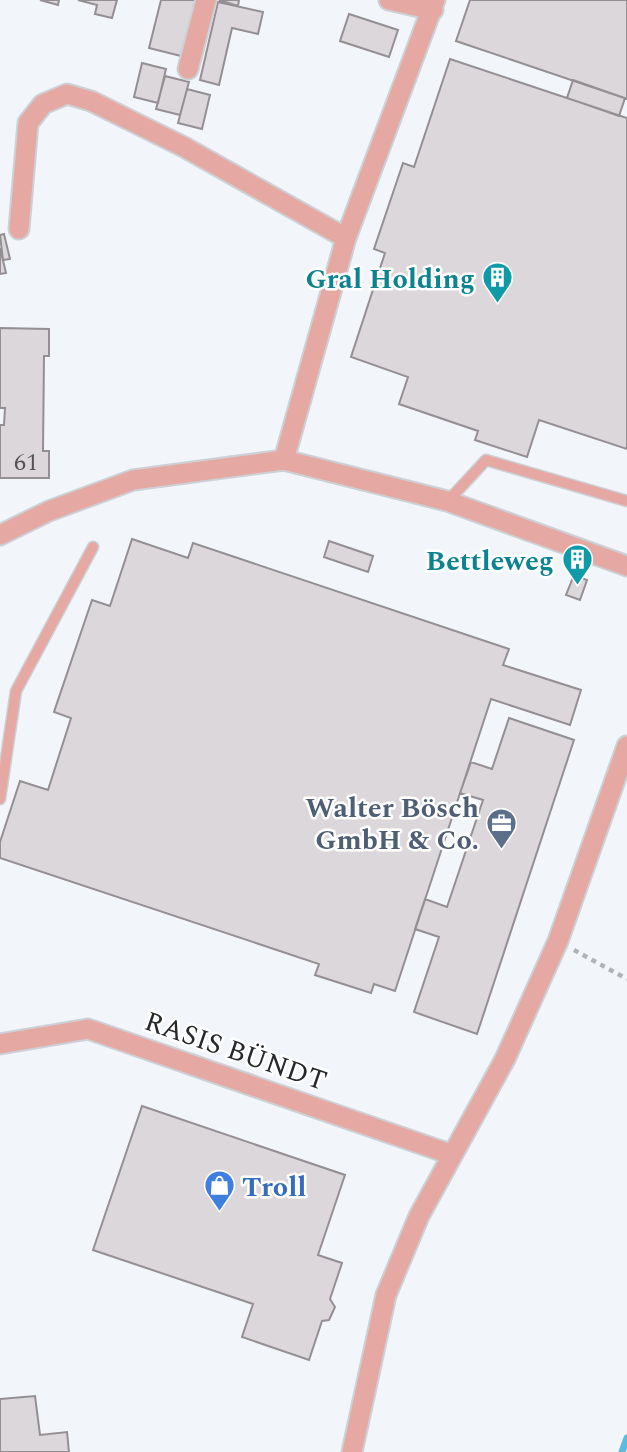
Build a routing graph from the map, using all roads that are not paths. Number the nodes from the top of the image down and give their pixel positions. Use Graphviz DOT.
graph roads {
  1 [pos="206,0"];
  2 [pos="389,0"];
  3 [pos="434,5"];
  4 [pos="188,69"];
  5 [pos="19,229"];
  6 [pos="346,238"];
  7 [pos="284,460"];
  8 [pos="447,501"];
  9 [pos="627,501"];
  10 [pos="0,535"];
  11 [pos="93,547"];
  12 [pos="627,566"];
  13 [pos="627,746"];
  14 [pos="0,799"];
  15 [pos="0,1044"];
  16 [pos="450,1154"];
  17 [pos="352,1452"];
  1 -- 4 [label="street"];
  2 -- 3 [label="street"];
  3 -- 6 [label="street"];
  5 -- 6 [label="street"];
  6 -- 7 [label="street"];
  7 -- 8 [label="street"];
  7 -- 10 [label="street"];
  8 -- 9 [label="lane"];
  8 -- 12 [label="street"];
  11 -- 14 [label="lane"];
  13 -- 16 [label="street"];
  15 -- 16 [label="street, RASIS BÜNDT"];
  16 -- 17 [label="street"];
}
